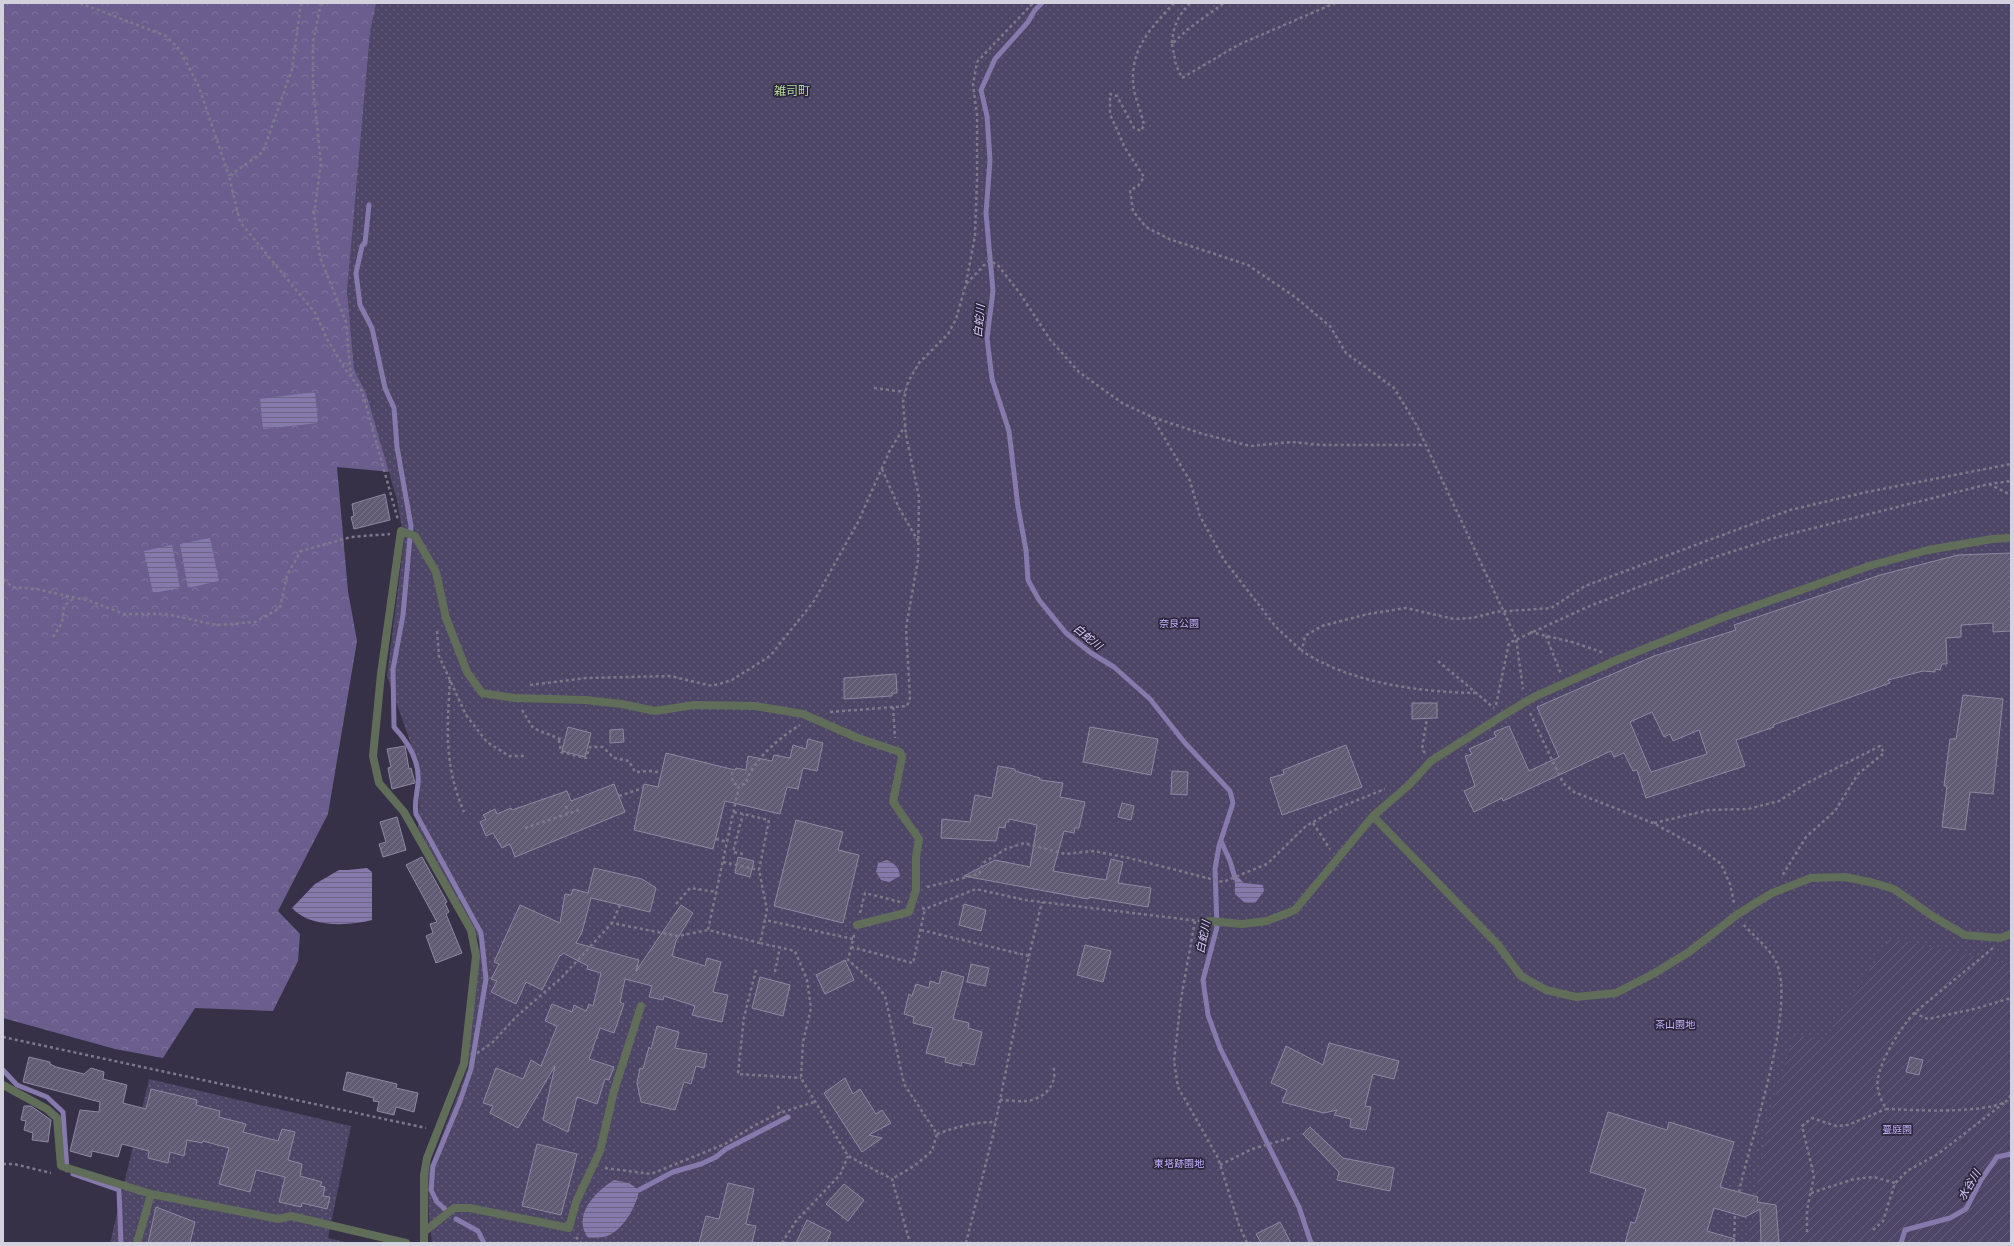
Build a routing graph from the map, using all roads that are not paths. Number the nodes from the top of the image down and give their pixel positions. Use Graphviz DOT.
graph roads {
  1 [pos="2011,538"];
  2 [pos="1373,816"];
  3 [pos="1210,921"];
  4 [pos="857,925"];
  5 [pos="2011,934"];
  6 [pos="641,1006"];
  7 [pos="3,1085"];
  8 [pos="151,1194"];
  9 [pos="424,1232"];
  10 [pos="137,1243"];
  11 [pos="406,1243"];
  12 [pos="424,1243"];
  1 -- 2 [label="lane"];
  2 -- 3 [label="lane"];
  2 -- 5 [label="lane"];
  4 -- 9 [label="lane"];
  6 -- 9 [label="lane"];
  7 -- 8 [label="lane"];
  8 -- 10 [label="lane"];
  8 -- 11 [label="lane"];
  9 -- 12 [label="lane"];
}
